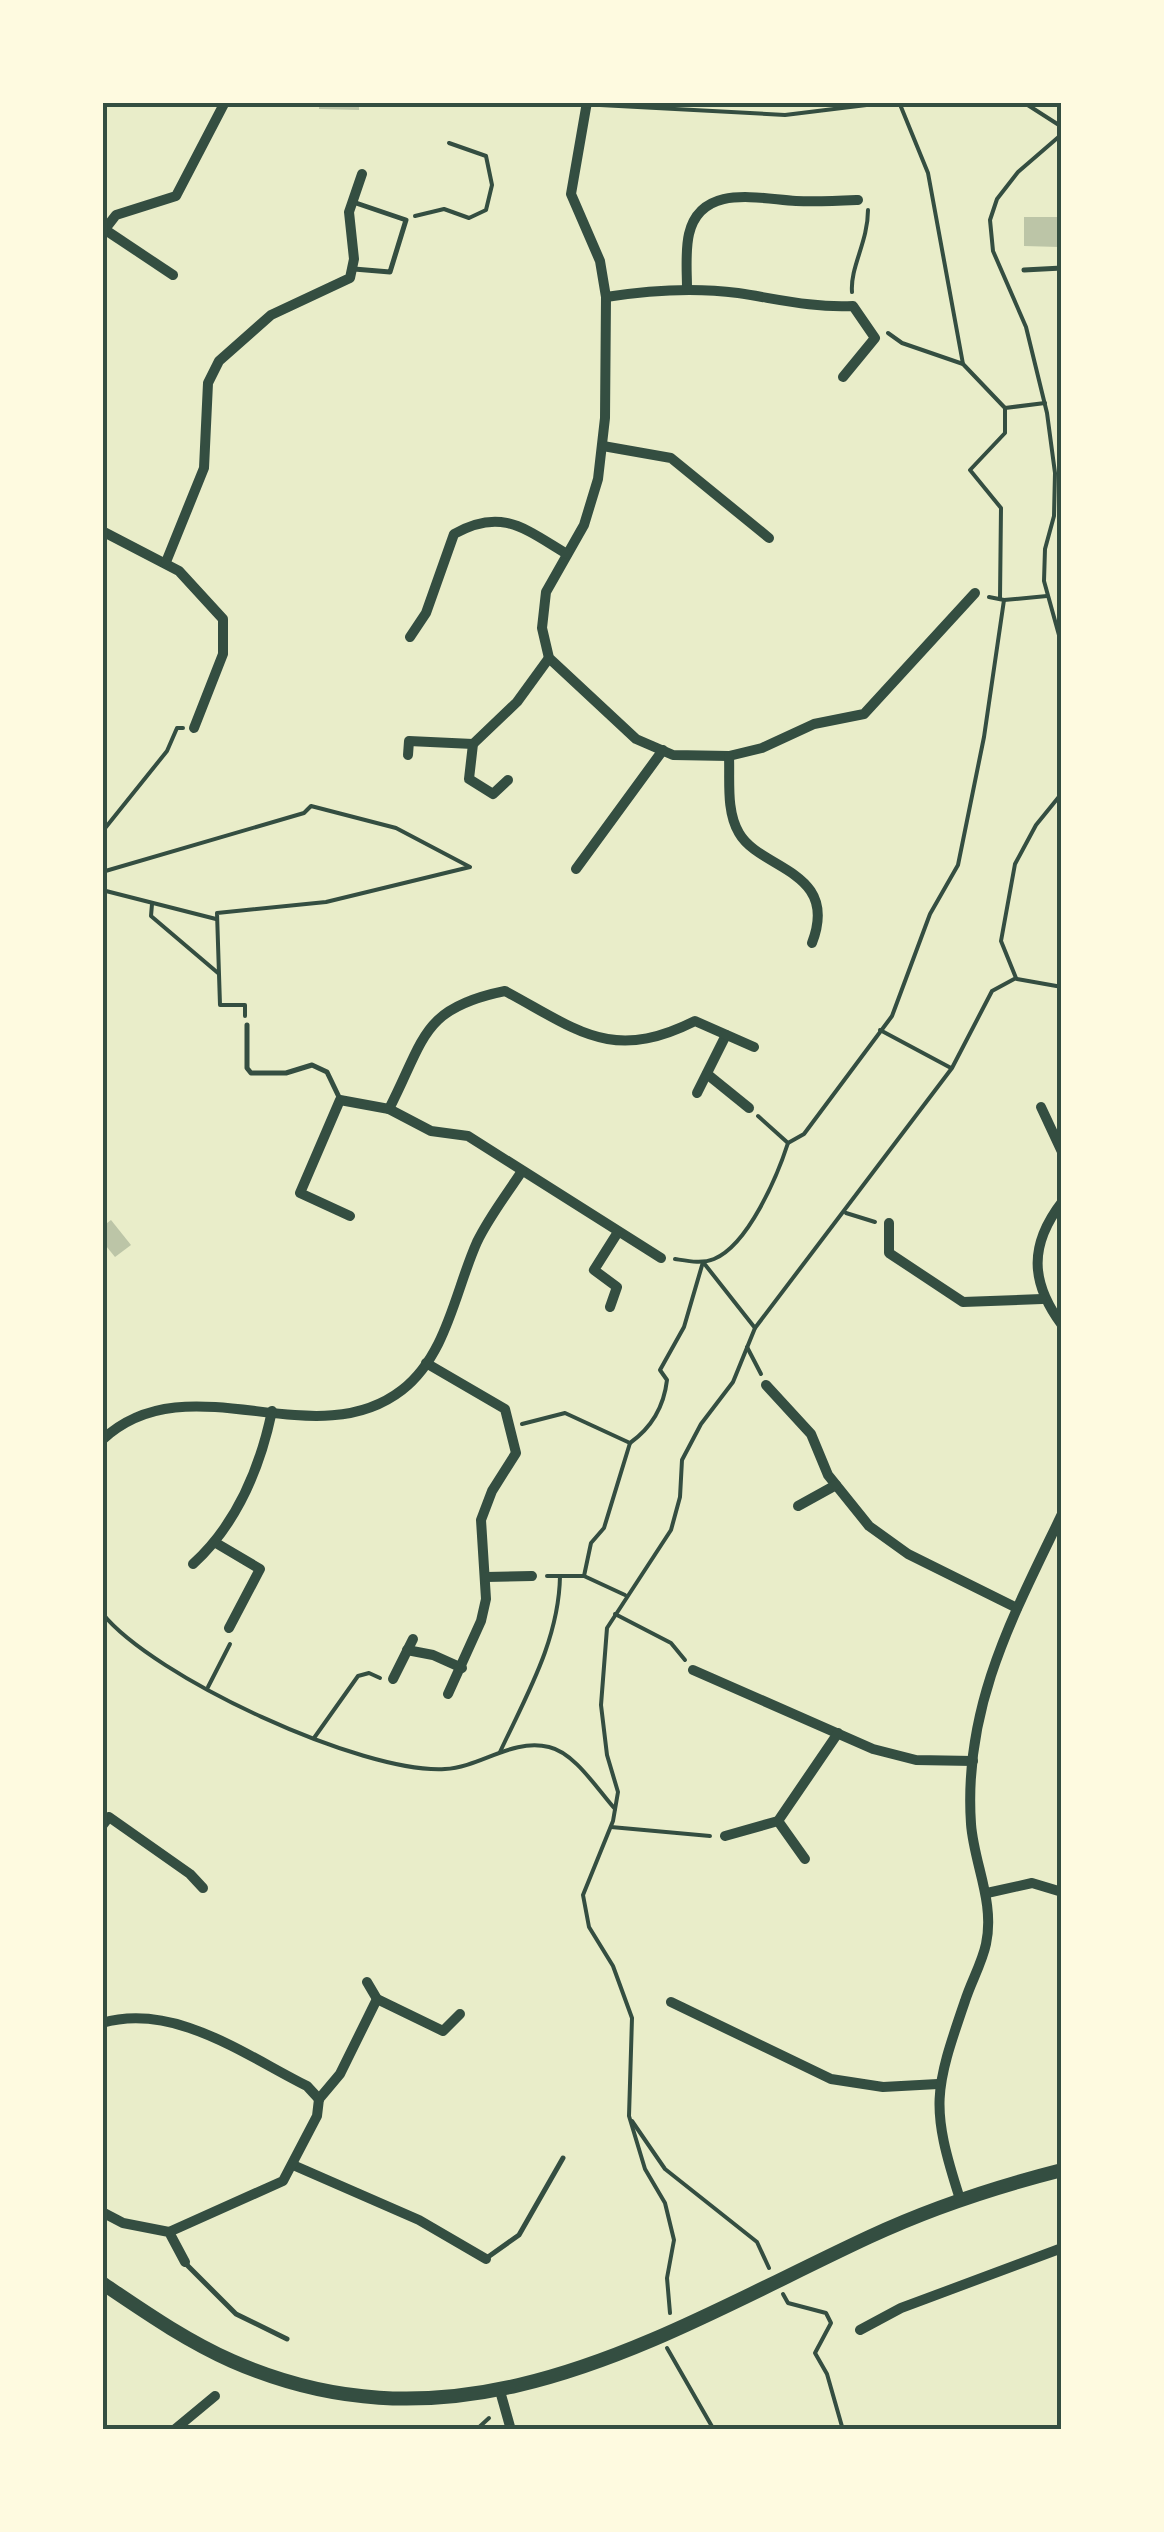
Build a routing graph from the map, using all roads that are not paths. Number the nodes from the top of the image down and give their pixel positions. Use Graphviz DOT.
graph roads {
  1 [pos="225,102"];
  2 [pos="587,103"];
  3 [pos="362,174"];
  4 [pos="858,200"];
  5 [pos="352,202"];
  6 [pos="103,231"];
  7 [pos="1062,268"];
  8 [pos="354,269"];
  9 [pos="1024,270"];
  10 [pos="173,276"];
  11 [pos="687,289"];
  12 [pos="606,297"];
  13 [pos="843,377"];
  14 [pos="603,446"];
  15 [pos="102,531"];
  16 [pos="769,538"];
  17 [pos="568,554"];
  18 [pos="166,562"];
  19 [pos="975,593"];
  20 [pos="410,637"];
  21 [pos="549,658"];
  22 [pos="194,728"];
  23 [pos="472,744"];
  24 [pos="663,750"];
  25 [pos="408,755"];
  26 [pos="729,756"];
  27 [pos="508,780"];
  28 [pos="576,869"];
  29 [pos="812,943"];
  30 [pos="247,1025"];
  31 [pos="726,1035"];
  32 [pos="754,1047"];
  33 [pos="707,1074"];
  34 [pos="697,1093"];
  35 [pos="340,1100"];
  36 [pos="1042,1106"];
  37 [pos="749,1108"];
  38 [pos="389,1109"];
  39 [pos="1062,1152"];
  40 [pos="522,1170"];
  41 [pos="1062,1202"];
  42 [pos="350,1216"];
  43 [pos="889,1225"];
  44 [pos="618,1232"];
  45 [pos="661,1258"];
  46 [pos="1042,1299"];
  47 [pos="610,1307"];
  48 [pos="1062,1325"];
  49 [pos="426,1363"];
  50 [pos="766,1385"];
  51 [pos="272,1411"];
  52 [pos="102,1440"];
  53 [pos="836,1484"];
  54 [pos="798,1506"];
  55 [pos="1062,1514"];
  56 [pos="216,1543"];
  57 [pos="194,1564"];
  58 [pos="532,1576"];
  59 [pos="486,1577"];
  60 [pos="1017,1608"];
  61 [pos="229,1628"];
  62 [pos="413,1639"];
  63 [pos="406,1650"];
  64 [pos="462,1668"];
  65 [pos="693,1670"];
  66 [pos="392,1679"];
  67 [pos="448,1694"];
  68 [pos="838,1734"];
  69 [pos="972,1761"];
  70 [pos="105,1818"];
  71 [pos="778,1820"];
  72 [pos="724,1836"];
  73 [pos="805,1859"];
  74 [pos="203,1888"];
  75 [pos="987,1892"];
  76 [pos="1062,1892"];
  77 [pos="367,1982"];
  78 [pos="377,2000"];
  79 [pos="671,2002"];
  80 [pos="460,2014"];
  81 [pos="102,2023"];
  82 [pos="938,2084"];
  83 [pos="319,2099"];
  84 [pos="563,2158"];
  85 [pos="293,2165"];
  86 [pos="1062,2170"];
  87 [pos="960,2198"];
  88 [pos="102,2212"];
  89 [pos="170,2232"];
  90 [pos="1062,2248"];
  91 [pos="486,2259"];
  92 [pos="185,2262"];
  93 [pos="102,2283"];
  94 [pos="860,2330"];
  95 [pos="287,2339"];
  96 [pos="500,2391"];
  97 [pos="214,2396"];
  98 [pos="174,2430"];
  99 [pos="511,2430"];
  1 -- 6 [label="street"];
  2 -- 12 [label="street"];
  3 -- 5 [label="street"];
  4 -- 11 [label="street"];
  5 -- 8 [label="street"];
  5 -- 8 [label="lane"];
  6 -- 10 [label="street"];
  7 -- 9 [label="lane"];
  8 -- 18 [label="street"];
  11 -- 12 [label="street"];
  11 -- 13 [label="street"];
  12 -- 14 [label="street"];
  14 -- 16 [label="street"];
  14 -- 17 [label="street"];
  15 -- 18 [label="street"];
  17 -- 20 [label="street"];
  17 -- 21 [label="street"];
  18 -- 22 [label="street"];
  19 -- 26 [label="street"];
  21 -- 23 [label="street"];
  21 -- 24 [label="street"];
  23 -- 25 [label="street"];
  23 -- 27 [label="street"];
  24 -- 26 [label="street"];
  24 -- 28 [label="street"];
  26 -- 29 [label="street"];
  30 -- 35 [label="lane"];
  31 -- 32 [label="street"];
  31 -- 33 [label="street"];
  31 -- 38 [label="street"];
  33 -- 34 [label="street"];
  33 -- 37 [label="street"];
  35 -- 38 [label="street"];
  35 -- 42 [label="street"];
  36 -- 39 [label="street"];
  38 -- 40 [label="street"];
  40 -- 44 [label="street"];
  40 -- 49 [label="street"];
  41 -- 46 [label="street"];
  43 -- 46 [label="street"];
  44 -- 45 [label="street"];
  44 -- 47 [label="street"];
  46 -- 48 [label="street"];
  49 -- 51 [label="street"];
  49 -- 59 [label="street"];
  50 -- 53 [label="street"];
  51 -- 52 [label="street"];
  51 -- 56 [label="street"];
  53 -- 54 [label="street"];
  53 -- 60 [label="street"];
  55 -- 60 [label="street"];
  56 -- 57 [label="street"];
  56 -- 61 [label="street"];
  58 -- 59 [label="street"];
  59 -- 64 [label="street"];
  60 -- 69 [label="street"];
  62 -- 63 [label="street"];
  63 -- 64 [label="street"];
  63 -- 66 [label="street"];
  64 -- 67 [label="street"];
  65 -- 68 [label="street"];
  68 -- 69 [label="street"];
  68 -- 71 [label="street"];
  69 -- 75 [label="street"];
  70 -- 74 [label="street"];
  71 -- 72 [label="street"];
  71 -- 73 [label="street"];
  75 -- 76 [label="street"];
  75 -- 82 [label="street"];
  77 -- 78 [label="street"];
  78 -- 80 [label="street"];
  78 -- 83 [label="street"];
  79 -- 82 [label="street"];
  81 -- 83 [label="street"];
  82 -- 87 [label="street"];
  83 -- 85 [label="street"];
  84 -- 91 [label="lane"];
  85 -- 89 [label="street"];
  85 -- 91 [label="street"];
  86 -- 87 [label="street"];
  87 -- 96 [label="street"];
  88 -- 89 [label="street"];
  89 -- 92 [label="street"];
  90 -- 94 [label="street"];
  92 -- 95 [label="lane"];
  93 -- 96 [label="street"];
  96 -- 99 [label="street"];
  97 -- 98 [label="street"];
}
